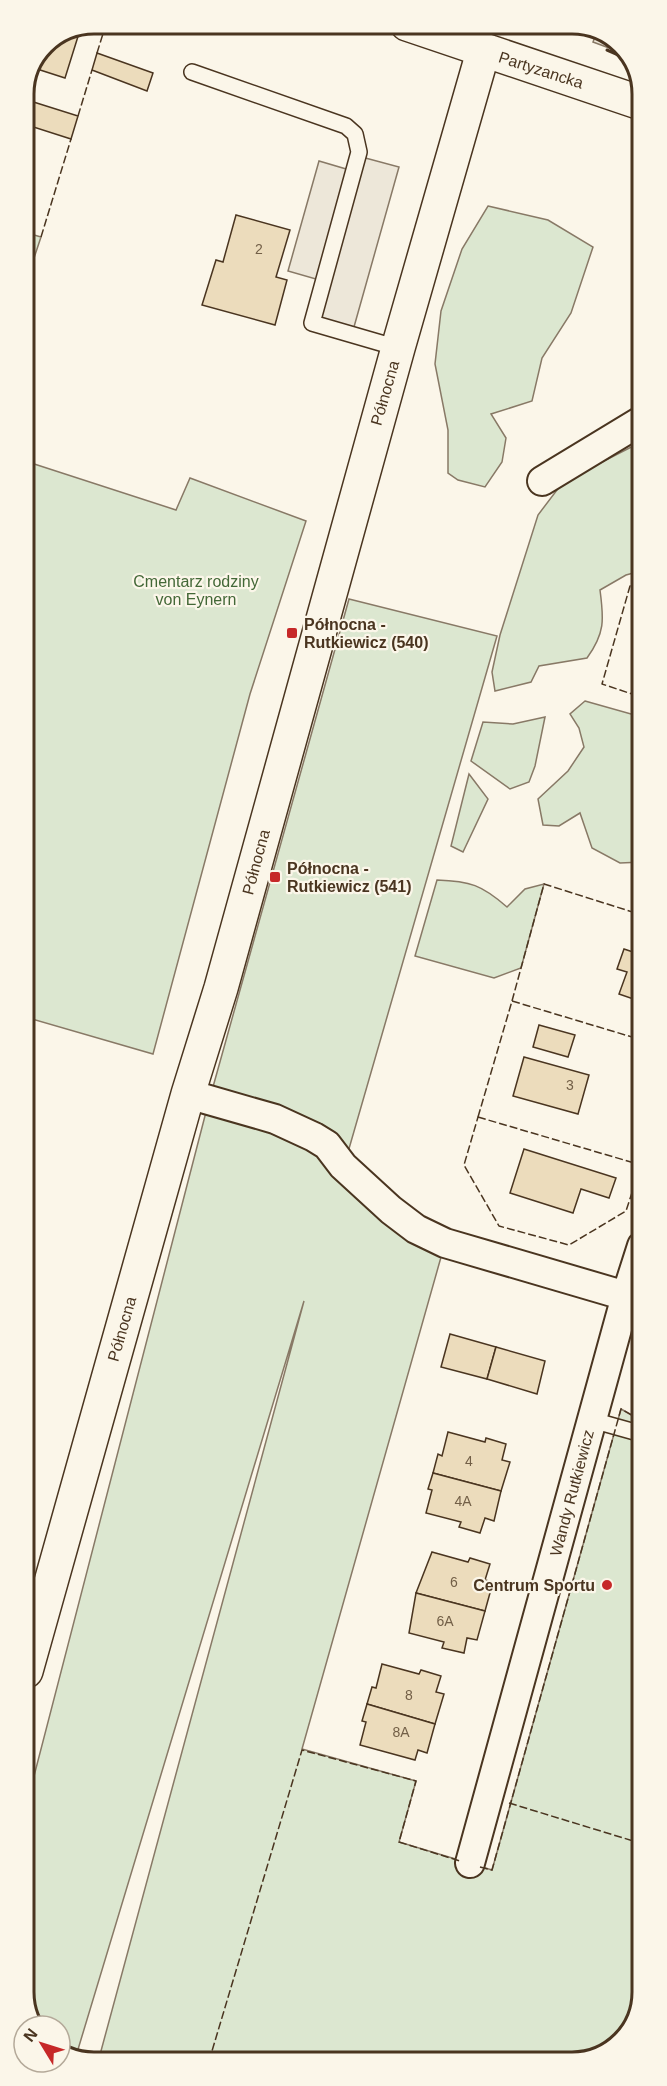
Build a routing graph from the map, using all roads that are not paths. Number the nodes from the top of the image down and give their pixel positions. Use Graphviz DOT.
graph roads {
  1 [pos="436,35"];
  2 [pos="483,52"];
  3 [pos="192,72"];
  4 [pos="632,100"];
  5 [pos="398,348"];
  6 [pos="632,427"];
  7 [pos="542,482"];
  8 [pos="188,1094"];
  9 [pos="632,1297"];
  10 [pos="632,1304"];
  11 [pos="592,1420"];
  12 [pos="632,1431"];
  13 [pos="34,1643"];
  14 [pos="470,1863"];
  1 -- 2 [label="street, Partyzancka"];
  2 -- 4 [label="street, Partyzancka"];
  2 -- 5 [label="street, Północna"];
  3 -- 5 [label="lane"];
  5 -- 8 [label="street, Północna"];
  6 -- 7 [label="street"];
  8 -- 9 [label="street"];
  8 -- 13 [label="street, Północna"];
  10 -- 11 [label="street, Wandy Rutkiewicz"];
  11 -- 12 [label="lane"];
  11 -- 14 [label="street, Wandy Rutkiewicz"];
}
